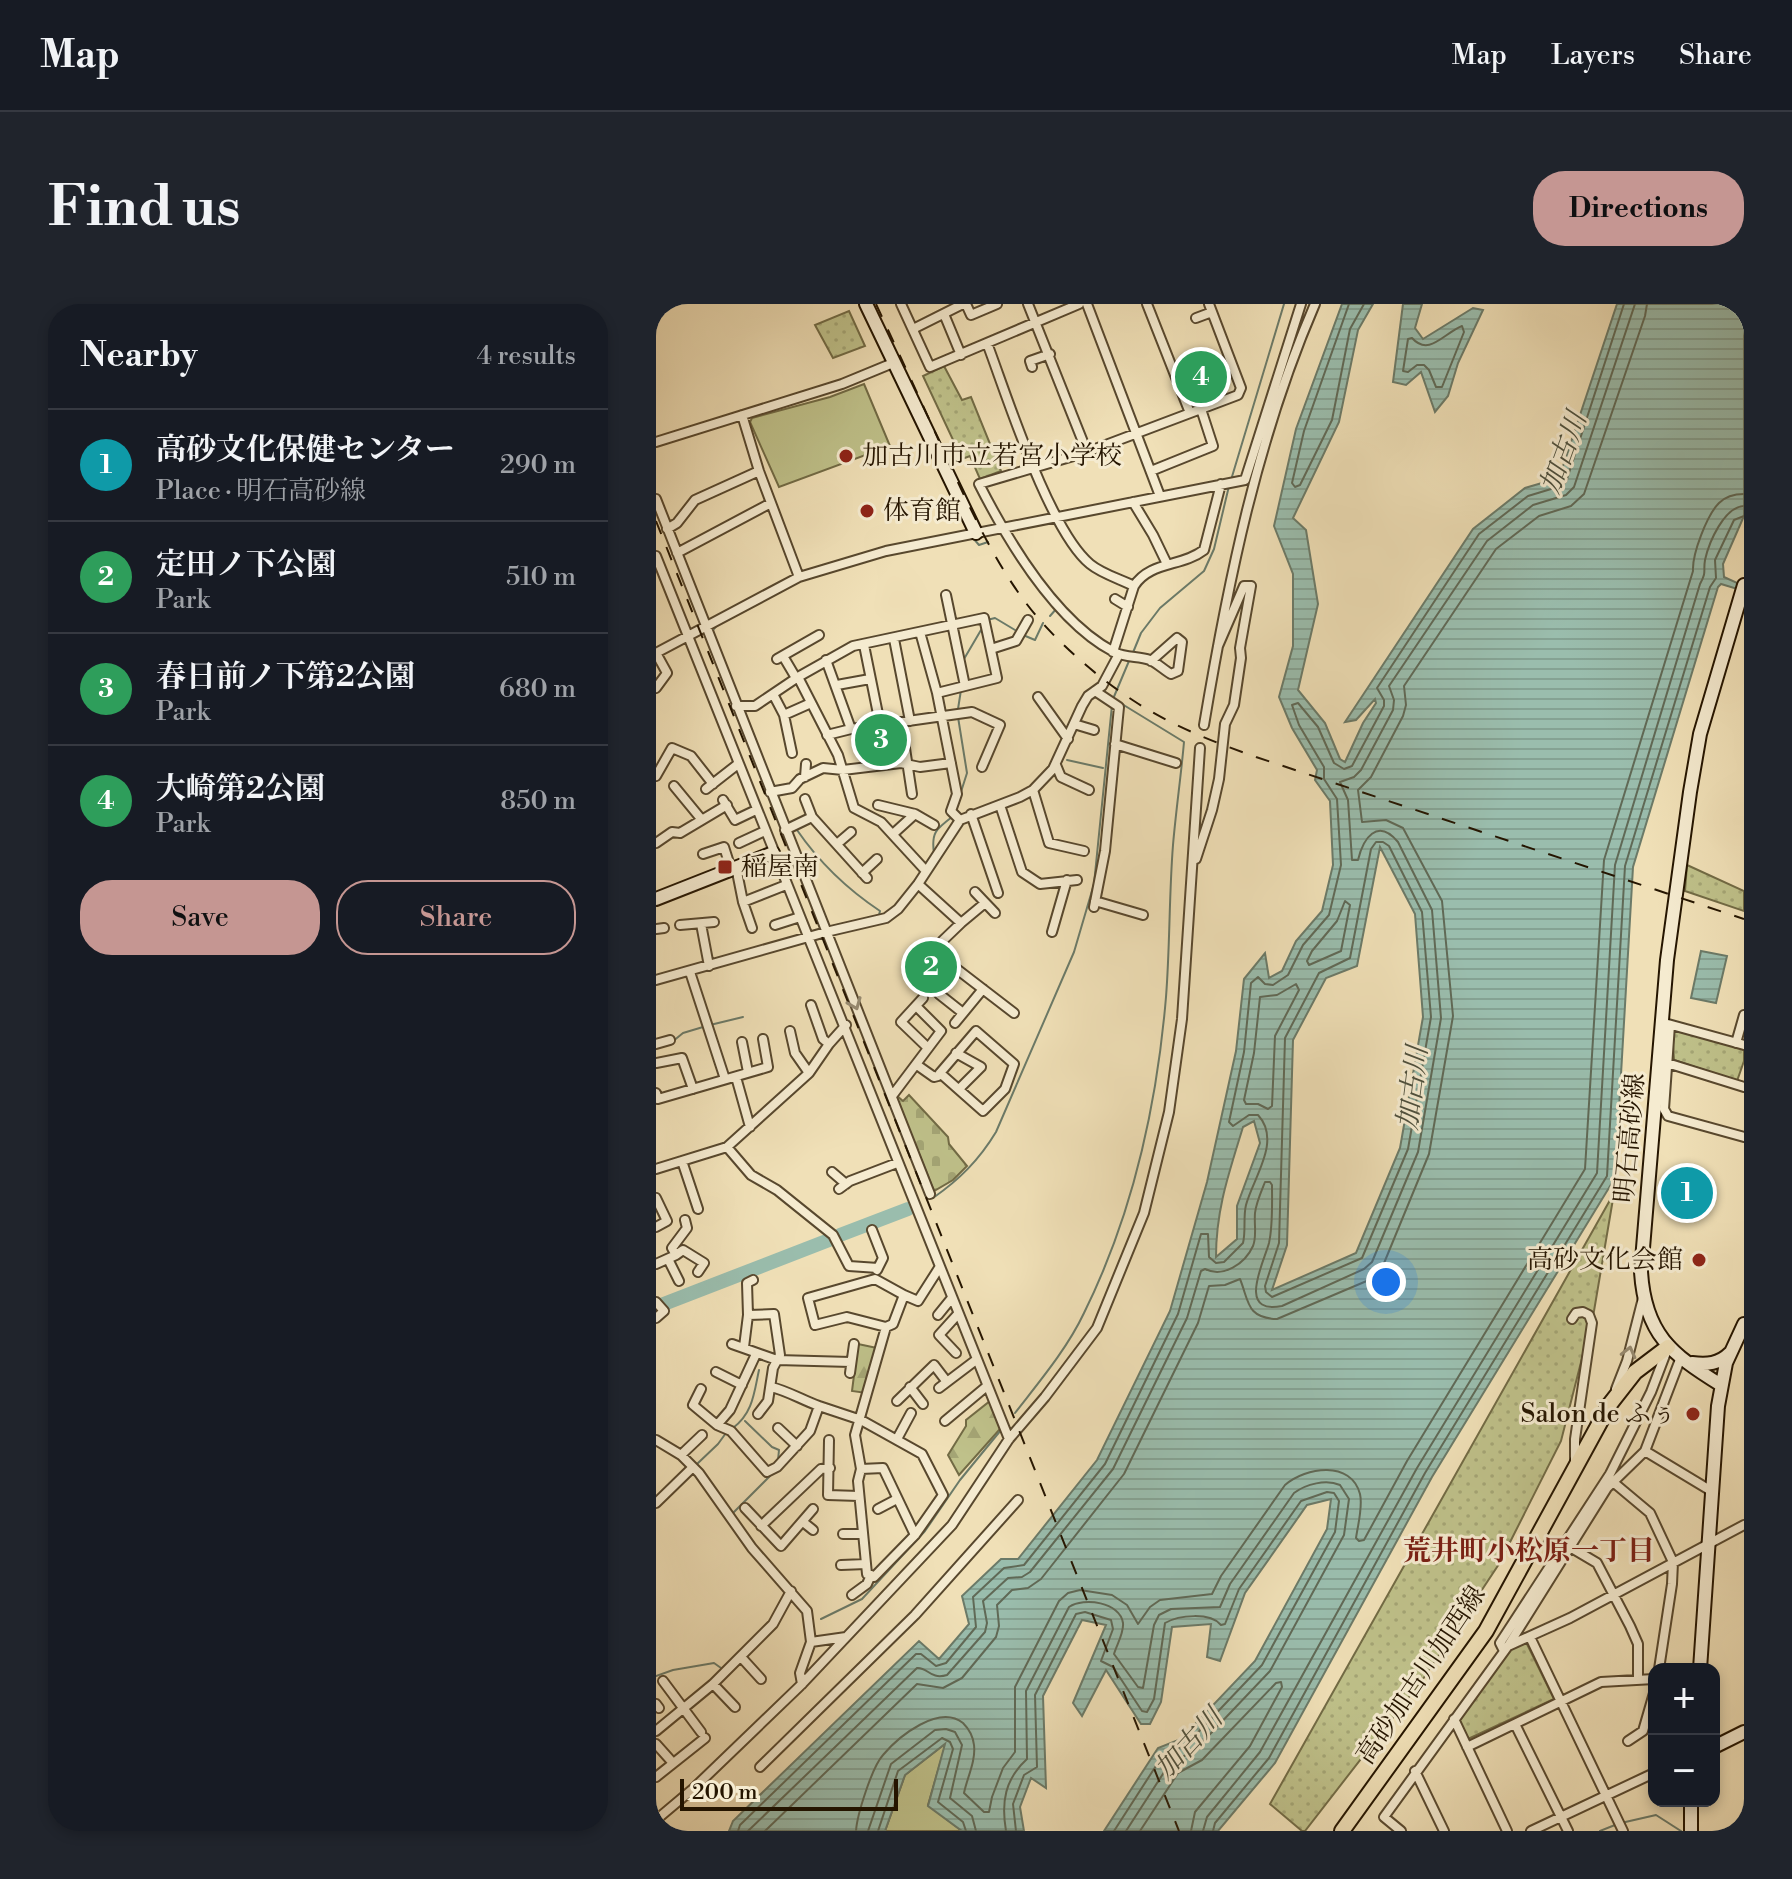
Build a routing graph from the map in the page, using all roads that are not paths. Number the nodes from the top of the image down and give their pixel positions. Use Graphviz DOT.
graph roads {
  1 [pos="866,304"];
  2 [pos="901,304"];
  3 [pos="964,304"];
  4 [pos="997,304"];
  5 [pos="1028,304"];
  6 [pos="1079,304"];
  7 [pos="1087,304"];
  8 [pos="1147,304"];
  9 [pos="1301,304"];
  10 [pos="1315,304"];
  11 [pos="1211,306"];
  12 [pos="944,314"];
  13 [pos="1196,318"];
  14 [pos="1037,322"];
  15 [pos="913,329"];
  16 [pos="987,343"];
  17 [pos="1050,354"];
  18 [pos="961,355"];
  19 [pos="893,363"];
  20 [pos="1032,367"];
  21 [pos="1201,409"];
  22 [pos="1190,413"];
  23 [pos="742,415"];
  24 [pos="1138,433"];
  25 [pos="656,442"];
  26 [pos="1087,452"];
  27 [pos="1034,467"];
  28 [pos="759,471"];
  29 [pos="1151,471"];
  30 [pos="1221,484"];
  31 [pos="1111,493"];
  32 [pos="1160,496"];
  33 [pos="656,499"];
  34 [pos="1133,502"];
  35 [pos="771,503"];
  36 [pos="1116,505"];
  37 [pos="1057,518"];
  38 [pos="1002,528"];
  39 [pos="667,529"];
  40 [pos="976,533"];
  41 [pos="677,553"];
  42 [pos="656,556"];
  43 [pos="1167,564"];
  44 [pos="799,577"];
  45 [pos="1744,585"];
  46 [pos="1134,586"];
  47 [pos="946,595"];
  48 [pos="1115,599"];
  49 [pos="1128,607"];
  50 [pos="1028,620"];
  51 [pos="953,623"];
  52 [pos="705,626"];
  53 [pos="920,632"];
  54 [pos="687,635"];
  55 [pos="819,635"];
  56 [pos="894,639"];
  57 [pos="864,645"];
  58 [pos="1217,648"];
  59 [pos="991,649"];
  60 [pos="656,653"];
  61 [pos="1123,655"];
  62 [pos="826,660"];
  63 [pos="1151,661"];
  64 [pos="797,678"];
  65 [pos="870,679"];
  66 [pos="837,685"];
  67 [pos="965,686"];
  68 [pos="656,688"];
  69 [pos="1095,691"];
  70 [pos="937,693"];
  71 [pos="773,694"];
  72 [pos="1038,697"];
  73 [pos="811,703"];
  74 [pos="736,706"];
  75 [pos="784,715"];
  76 [pos="943,716"];
  77 [pos="906,722"];
  78 [pos="880,724"];
  79 [pos="1074,724"];
  80 [pos="1204,725"];
  81 [pos="851,729"];
  82 [pos="1094,730"];
  83 [pos="827,735"];
  84 [pos="1068,739"];
  85 [pos="1115,744"];
  86 [pos="1200,748"];
  87 [pos="792,753"];
  88 [pos="951,763"];
  89 [pos="738,764"];
  90 [pos="806,764"];
  91 [pos="1171,764"];
  92 [pos="1056,765"];
  93 [pos="909,766"];
  94 [pos="982,767"];
  95 [pos="843,770"];
  96 [pos="656,776"];
  97 [pos="805,777"];
  98 [pos="674,786"];
  99 [pos="1086,786"];
  100 [pos="1033,790"];
  101 [pos="770,792"];
  102 [pos="912,794"];
  103 [pos="805,799"];
  104 [pos="878,805"];
  105 [pos="1000,805"];
  106 [pos="756,810"];
  107 [pos="915,814"];
  108 [pos="971,814"];
  109 [pos="812,817"];
  110 [pos="702,820"];
  111 [pos="960,820"];
  112 [pos="934,825"];
  113 [pos="785,830"];
  114 [pos="765,831"];
  115 [pos="851,832"];
  116 [pos="893,834"];
  117 [pos="656,843"];
  118 [pos="739,843"];
  119 [pos="837,844"];
  120 [pos="1080,848"];
  121 [pos="773,853"];
  122 [pos="703,854"];
  123 [pos="877,859"];
  124 [pos="733,868"];
  125 [pos="924,869"];
  126 [pos="1191,871"];
  127 [pos="918,884"];
  128 [pos="786,885"];
  129 [pos="975,892"];
  130 [pos="998,893"];
  131 [pos="656,899"];
  132 [pos="743,902"];
  133 [pos="985,903"];
  134 [pos="995,913"];
  135 [pos="1143,915"];
  136 [pos="800,917"];
  137 [pos="714,922"];
  138 [pos="961,923"];
  139 [pos="701,924"];
  140 [pos="680,925"];
  141 [pos="775,925"];
  142 [pos="752,928"];
  143 [pos="826,932"];
  144 [pos="1052,932"];
  145 [pos="808,937"];
  146 [pos="709,966"];
  147 [pos="690,972"];
  148 [pos="656,980"];
  149 [pos="983,989"];
  150 [pos="939,994"];
  151 [pos="923,998"];
  152 [pos="811,1005"];
  153 [pos="916,1006"];
  154 [pos="963,1013"];
  155 [pos="1014,1013"];
  156 [pos="1744,1015"];
  157 [pos="955,1023"];
  158 [pos="1666,1024"];
  159 [pos="845,1027"];
  160 [pos="790,1031"];
  161 [pos="670,1040"];
  162 [pos="1005,1041"];
  163 [pos="742,1042"];
  164 [pos="656,1044"];
  165 [pos="829,1044"];
  166 [pos="1740,1044"];
  167 [pos="761,1046"];
  168 [pos="928,1048"];
  169 [pos="997,1050"];
  170 [pos="956,1053"];
  171 [pos="656,1063"];
  172 [pos="1667,1063"];
  173 [pos="917,1065"];
  174 [pos="748,1072"];
  175 [pos="809,1073"];
  176 [pos="940,1073"];
  177 [pos="736,1077"];
  178 [pos="725,1079"];
  179 [pos="1744,1087"];
  180 [pos="960,1088"];
  181 [pos="693,1089"];
  182 [pos="656,1093"];
  183 [pos="892,1096"];
  184 [pos="745,1109"];
  185 [pos="732,1112"];
  186 [pos="750,1127"];
  187 [pos="1744,1137"];
  188 [pos="727,1147"];
  189 [pos="682,1161"];
  190 [pos="897,1163"];
  191 [pos="656,1169"];
  192 [pos="832,1172"];
  193 [pos="930,1194"];
  194 [pos="656,1198"];
  195 [pos="698,1209"];
  196 [pos="685,1220"];
  197 [pos="656,1227"];
  198 [pos="872,1230"];
  199 [pos="672,1257"];
  200 [pos="656,1264"];
  201 [pos="941,1267"];
  202 [pos="878,1268"];
  203 [pos="698,1272"];
  204 [pos="875,1279"];
  205 [pos="753,1280"];
  206 [pos="679,1281"];
  207 [pos="904,1295"];
  208 [pos="1643,1298"];
  209 [pos="951,1299"];
  210 [pos="656,1302"];
  211 [pos="958,1314"];
  212 [pos="748,1315"];
  213 [pos="938,1315"];
  214 [pos="656,1318"];
  215 [pos="1572,1319"];
  216 [pos="1744,1325"];
  217 [pos="886,1327"];
  218 [pos="732,1344"];
  219 [pos="854,1344"];
  220 [pos="744,1347"];
  221 [pos="1668,1347"];
  222 [pos="956,1353"];
  223 [pos="1730,1353"];
  224 [pos="756,1354"];
  225 [pos="1685,1359"];
  226 [pos="777,1360"];
  227 [pos="976,1360"];
  228 [pos="851,1362"];
  229 [pos="716,1372"];
  230 [pos="850,1373"];
  231 [pos="742,1385"];
  232 [pos="1721,1385"];
  233 [pos="987,1386"];
  234 [pos="771,1387"];
  235 [pos="910,1387"];
  236 [pos="701,1389"];
  237 [pos="897,1401"];
  238 [pos="923,1404"];
  239 [pos="1610,1404"];
  240 [pos="819,1406"];
  241 [pos="911,1413"];
  242 [pos="758,1414"];
  243 [pos="861,1420"];
  244 [pos="945,1421"];
  245 [pos="717,1425"];
  246 [pos="778,1428"];
  247 [pos="702,1435"];
  248 [pos="897,1439"];
  249 [pos="1009,1439"];
  250 [pos="656,1440"];
  251 [pos="832,1444"];
  252 [pos="797,1446"];
  253 [pos="1645,1451"];
  254 [pos="681,1455"];
  255 [pos="693,1467"];
  256 [pos="830,1468"];
  257 [pos="1575,1468"];
  258 [pos="861,1469"];
  259 [pos="1613,1482"];
  260 [pos="1713,1492"];
  261 [pos="859,1496"];
  262 [pos="658,1497"];
  263 [pos="897,1499"];
  264 [pos="1018,1500"];
  265 [pos="745,1508"];
  266 [pos="813,1509"];
  267 [pos="878,1509"];
  268 [pos="803,1522"];
  269 [pos="1744,1525"];
  270 [pos="761,1526"];
  271 [pos="813,1530"];
  272 [pos="843,1534"];
  273 [pos="862,1534"];
  274 [pos="915,1535"];
  275 [pos="1709,1544"];
  276 [pos="1570,1547"];
  277 [pos="1673,1562"];
  278 [pos="866,1564"];
  279 [pos="841,1565"];
  280 [pos="871,1575"];
  281 [pos="791,1591"];
  282 [pos="1613,1594"];
  283 [pos="852,1595"];
  284 [pos="847,1637"];
  285 [pos="1530,1637"];
  286 [pos="811,1642"];
  287 [pos="1506,1648"];
  288 [pos="741,1657"];
  289 [pos="1660,1663"];
  290 [pos="1700,1663"];
  291 [pos="761,1679"];
  292 [pos="1648,1679"];
  293 [pos="1638,1680"];
  294 [pos="663,1681"];
  295 [pos="713,1684"];
  296 [pos="802,1684"];
  297 [pos="1561,1702"];
  298 [pos="735,1707"];
  299 [pos="684,1708"];
  300 [pos="1648,1714"];
  301 [pos="1454,1719"];
  302 [pos="1515,1724"];
  303 [pos="656,1731"];
  304 [pos="1744,1732"];
  305 [pos="1628,1741"];
  306 [pos="656,1744"];
  307 [pos="1720,1744"];
  308 [pos="1467,1747"];
  309 [pos="673,1763"];
  310 [pos="760,1767"];
  311 [pos="1415,1771"];
  312 [pos="1648,1776"];
  313 [pos="656,1777"];
  314 [pos="1606,1795"];
  315 [pos="1691,1807"];
  316 [pos="1561,1816"];
  317 [pos="656,1820"];
  318 [pos="1342,1831"];
  319 [pos="1401,1831"];
  320 [pos="1444,1831"];
  321 [pos="1507,1831"];
  322 [pos="1531,1831"];
  323 [pos="1568,1831"];
  324 [pos="1623,1831"];
  325 [pos="1691,1831"];
  1 -- 19 [label="main road"];
  2 -- 15 [label="street"];
  3 -- 4 [label="street"];
  3 -- 12 [label="street"];
  5 -- 14 [label="street"];
  6 -- 14 [label="street"];
  7 -- 24 [label="street"];
  8 -- 22 [label="street"];
  9 -- 30 [label="street"];
  10 -- 58 [label="street"];
  11 -- 13 [label="street"];
  11 -- 21 [label="street"];
  12 -- 15 [label="street"];
  12 -- 18 [label="street"];
  14 -- 16 [label="street"];
  14 -- 17 [label="street"];
  15 -- 18 [label="street"];
  16 -- 18 [label="street"];
  16 -- 27 [label="street"];
  17 -- 20 [label="street"];
  17 -- 26 [label="street"];
  19 -- 23 [label="street"];
  19 -- 40 [label="main road"];
  21 -- 22 [label="street"];
  21 -- 29 [label="street"];
  22 -- 24 [label="street"];
  23 -- 25 [label="street"];
  23 -- 28 [label="street"];
  24 -- 26 [label="street"];
  24 -- 29 [label="street"];
  26 -- 27 [label="street"];
  27 -- 37 [label="street"];
  27 -- 38 [label="street"];
  28 -- 35 [label="street"];
  28 -- 39 [label="street"];
  29 -- 32 [label="street"];
  30 -- 32 [label="street"];
  30 -- 43 [label="street"];
  31 -- 36 [label="street"];
  32 -- 34 [label="street"];
  33 -- 39 [label="street"];
  34 -- 36 [label="street"];
  34 -- 43 [label="street"];
  35 -- 41 [label="street"];
  35 -- 44 [label="street"];
  36 -- 37 [label="street"];
  37 -- 38 [label="street"];
  37 -- 46 [label="street"];
  38 -- 40 [label="street"];
  38 -- 61 [label="street"];
  39 -- 41 [label="street"];
  40 -- 44 [label="street"];
  41 -- 52 [label="street"];
  42 -- 54 [label="street"];
  43 -- 46 [label="street"];
  44 -- 52 [label="street"];
  45 -- 158 [label="main road, 明石高砂線"];
  46 -- 49 [label="street"];
  47 -- 51 [label="street"];
  48 -- 49 [label="street"];
  49 -- 61 [label="street"];
  50 -- 59 [label="street"];
  51 -- 53 [label="street"];
  51 -- 59 [label="street"];
  51 -- 67 [label="street"];
  52 -- 54 [label="street"];
  52 -- 74 [label="street"];
  53 -- 56 [label="street"];
  53 -- 70 [label="street"];
  54 -- 60 [label="street"];
  54 -- 89 [label="street"];
  55 -- 64 [label="street"];
  56 -- 57 [label="street"];
  56 -- 77 [label="street"];
  57 -- 62 [label="street"];
  57 -- 65 [label="street"];
  58 -- 80 [label="street"];
  58 -- 126 [label="street"];
  59 -- 67 [label="street"];
  60 -- 68 [label="street"];
  61 -- 63 [label="street"];
  61 -- 69 [label="street"];
  62 -- 64 [label="street"];
  62 -- 66 [label="street"];
  63 -- 63 [label="street"];
  64 -- 71 [label="street"];
  64 -- 73 [label="street"];
  65 -- 66 [label="street"];
  65 -- 78 [label="street"];
  66 -- 81 [label="street"];
  67 -- 70 [label="street"];
  69 -- 79 [label="street"];
  69 -- 85 [label="street"];
  70 -- 76 [label="street"];
  71 -- 74 [label="street"];
  71 -- 75 [label="street"];
  72 -- 84 [label="street"];
  73 -- 75 [label="street"];
  73 -- 83 [label="street"];
  74 -- 101 [label="street"];
  75 -- 87 [label="street"];
  76 -- 77 [label="street"];
  76 -- 88 [label="street"];
  76 -- 94 [label="street"];
  77 -- 78 [label="street"];
  77 -- 93 [label="street"];
  78 -- 81 [label="street"];
  79 -- 82 [label="street"];
  79 -- 84 [label="street"];
  81 -- 83 [label="street"];
  83 -- 95 [label="street"];
  84 -- 92 [label="street"];
  85 -- 91 [label="street"];
  85 -- 135 [label="street"];
  86 -- 126 [label="street"];
  88 -- 93 [label="street"];
  88 -- 111 [label="street"];
  89 -- 96 [label="street"];
  89 -- 106 [label="street"];
  90 -- 97 [label="street"];
  92 -- 99 [label="street"];
  92 -- 100 [label="street"];
  93 -- 95 [label="street"];
  93 -- 102 [label="street"];
  95 -- 97 [label="street"];
  95 -- 116 [label="street"];
  97 -- 101 [label="street"];
  98 -- 110 [label="street"];
  100 -- 105 [label="street"];
  100 -- 120 [label="street"];
  101 -- 113 [label="street"];
  103 -- 109 [label="street"];
  104 -- 107 [label="street"];
  105 -- 108 [label="street"];
  105 -- 144 [label="street"];
  106 -- 110 [label="street"];
  106 -- 114 [label="street"];
  107 -- 112 [label="street"];
  107 -- 116 [label="street"];
  108 -- 111 [label="street"];
  108 -- 130 [label="street"];
  109 -- 113 [label="street"];
  109 -- 119 [label="street"];
  110 -- 117 [label="street"];
  111 -- 125 [label="street"];
  113 -- 143 [label="street"];
  114 -- 118 [label="street"];
  114 -- 121 [label="street"];
  115 -- 119 [label="street"];
  116 -- 125 [label="street"];
  119 -- 123 [label="street"];
  121 -- 124 [label="main road"];
  121 -- 128 [label="street"];
  122 -- 124 [label="street"];
  124 -- 131 [label="main road"];
  124 -- 132 [label="street"];
  125 -- 127 [label="street"];
  126 -- 249 [label="street"];
  127 -- 138 [label="street"];
  127 -- 143 [label="street"];
  128 -- 132 [label="street"];
  128 -- 136 [label="street"];
  129 -- 133 [label="street"];
  132 -- 142 [label="street"];
  133 -- 134 [label="street"];
  133 -- 138 [label="street"];
  136 -- 141 [label="street"];
  136 -- 145 [label="street"];
  137 -- 139 [label="street"];
  138 -- 149 [label="street"];
  139 -- 140 [label="street"];
  139 -- 146 [label="street"];
  143 -- 145 [label="street"];
  143 -- 183 [label="street, one-way"];
  145 -- 146 [label="street"];
  145 -- 159 [label="street"];
  146 -- 147 [label="street"];
  147 -- 148 [label="street"];
  147 -- 178 [label="street"];
  149 -- 154 [label="street"];
  149 -- 155 [label="street"];
  150 -- 154 [label="street"];
  151 -- 153 [label="street"];
  152 -- 165 [label="street"];
  153 -- 168 [label="street"];
  153 -- 168 [label="street"];
  154 -- 157 [label="street"];
  156 -- 166 [label="street"];
  158 -- 166 [label="street"];
  158 -- 172 [label="street"];
  158 -- 208 [label="main road, 明石高砂線"];
  159 -- 165 [label="street"];
  159 -- 190 [label="street"];
  160 -- 175 [label="street"];
  161 -- 164 [label="street"];
  162 -- 169 [label="street"];
  163 -- 174 [label="street"];
  165 -- 175 [label="street"];
  167 -- 174 [label="street"];
  168 -- 173 [label="street"];
  169 -- 170 [label="street"];
  169 -- 180 [label="street"];
  170 -- 176 [label="street"];
  170 -- 180 [label="street"];
  171 -- 181 [label="street"];
  172 -- 179 [label="street"];
  172 -- 187 [label="street"];
  173 -- 176 [label="street"];
  173 -- 183 [label="street"];
  174 -- 177 [label="street"];
  175 -- 186 [label="street"];
  176 -- 180 [label="street"];
  177 -- 178 [label="street"];
  177 -- 184 [label="street"];
  178 -- 181 [label="street"];
  181 -- 182 [label="street"];
  183 -- 193 [label="street"];
  184 -- 185 [label="street"];
  184 -- 186 [label="street"];
  186 -- 188 [label="street"];
  188 -- 189 [label="street"];
  188 -- 202 [label="street"];
  189 -- 191 [label="street"];
  189 -- 195 [label="street"];
  190 -- 192 [label="street"];
  190 -- 201 [label="street"];
  194 -- 197 [label="street"];
  196 -- 199 [label="street"];
  198 -- 202 [label="street"];
  199 -- 200 [label="street"];
  199 -- 203 [label="street"];
  199 -- 206 [label="street"];
  201 -- 207 [label="street"];
  201 -- 209 [label="street"];
  202 -- 204 [label="street"];
  204 -- 207 [label="street"];
  204 -- 217 [label="street"];
  205 -- 212 [label="street"];
  207 -- 217 [label="street"];
  208 -- 221 [label="main road, 明石高砂線"];
  239 -- 208 [label="street, one-way"];
  209 -- 211 [label="street"];
  209 -- 213 [label="street"];
  210 -- 214 [label="street"];
  211 -- 222 [label="street"];
  211 -- 227 [label="street"];
  212 -- 220 [label="street"];
  212 -- 226 [label="street"];
  215 -- 257 [label="street"];
  216 -- 223 [label="main road"];
  217 -- 243 [label="street"];
  218 -- 220 [label="street"];
  219 -- 228 [label="street"];
  220 -- 224 [label="street"];
  221 -- 225 [label="main road, 明石高砂線"];
  221 -- 239 [label="main road, 高砂加古川加西線"];
  221 -- 287 [label="street"];
  223 -- 225 [label="main road"];
  223 -- 232 [label="main road"];
  224 -- 226 [label="street"];
  224 -- 231 [label="street"];
  225 -- 232 [label="main road, 明石高砂線"];
  225 -- 253 [label="street"];
  226 -- 228 [label="street"];
  226 -- 234 [label="street"];
  227 -- 233 [label="street"];
  227 -- 235 [label="street"];
  228 -- 230 [label="street"];
  229 -- 231 [label="street"];
  231 -- 245 [label="street"];
  232 -- 260 [label="main road"];
  233 -- 244 [label="street"];
  233 -- 249 [label="street"];
  234 -- 240 [label="street"];
  234 -- 242 [label="street"];
  235 -- 237 [label="street"];
  235 -- 238 [label="street"];
  236 -- 245 [label="street"];
  239 -- 257 [label="main road, 高砂加古川加西線"];
  240 -- 243 [label="street"];
  240 -- 252 [label="street"];
  241 -- 248 [label="street"];
  243 -- 248 [label="street"];
  243 -- 258 [label="street"];
  245 -- 252 [label="street"];
  246 -- 252 [label="street"];
  247 -- 254 [label="street"];
  248 -- 274 [label="street"];
  249 -- 284 [label="street"];
  250 -- 254 [label="street"];
  251 -- 256 [label="street"];
  253 -- 259 [label="street"];
  253 -- 260 [label="street"];
  254 -- 255 [label="street"];
  255 -- 262 [label="street"];
  255 -- 281 [label="street"];
  256 -- 261 [label="street"];
  256 -- 270 [label="street"];
  257 -- 318 [label="main road, 高砂加古川加西線"];
  258 -- 261 [label="street"];
  258 -- 263 [label="street"];
  259 -- 276 [label="street"];
  259 -- 277 [label="street"];
  260 -- 275 [label="main road"];
  261 -- 273 [label="street"];
  263 -- 267 [label="street"];
  263 -- 274 [label="street"];
  264 -- 310 [label="street"];
  265 -- 270 [label="street"];
  266 -- 268 [label="street"];
  268 -- 270 [label="street"];
  268 -- 271 [label="street"];
  269 -- 275 [label="street"];
  272 -- 273 [label="street"];
  273 -- 278 [label="street"];
  274 -- 280 [label="street"];
  275 -- 277 [label="street"];
  275 -- 290 [label="main road"];
  276 -- 282 [label="street"];
  276 -- 287 [label="street"];
  277 -- 282 [label="street"];
  277 -- 289 [label="street"];
  278 -- 279 [label="street"];
  278 -- 280 [label="street"];
  280 -- 283 [label="street"];
  281 -- 286 [label="street"];
  281 -- 288 [label="street"];
  282 -- 285 [label="street"];
  282 -- 293 [label="street"];
  284 -- 286 [label="street"];
  284 -- 296 [label="street"];
  285 -- 287 [label="street"];
  285 -- 297 [label="street"];
  286 -- 296 [label="street"];
  287 -- 301 [label="street"];
  288 -- 291 [label="street"];
  288 -- 295 [label="street"];
  292 -- 293 [label="street"];
  293 -- 297 [label="street"];
  294 -- 299 [label="street"];
  295 -- 298 [label="street"];
  295 -- 299 [label="street"];
  296 -- 317 [label="street"];
  297 -- 302 [label="street"];
  297 -- 314 [label="street"];
  299 -- 303 [label="street"];
  299 -- 309 [label="street"];
  300 -- 305 [label="street"];
  301 -- 308 [label="street"];
  301 -- 311 [label="street"];
  302 -- 308 [label="street"];
  302 -- 316 [label="street"];
  304 -- 307 [label="main road"];
  306 -- 309 [label="street"];
  308 -- 321 [label="street"];
  309 -- 313 [label="street"];
  311 -- 319 [label="street"];
  311 -- 320 [label="street"];
  312 -- 314 [label="street"];
  314 -- 316 [label="street"];
  314 -- 324 [label="street"];
  315 -- 325 [label="main road"];
  316 -- 322 [label="street"];
  316 -- 323 [label="street"];
}
